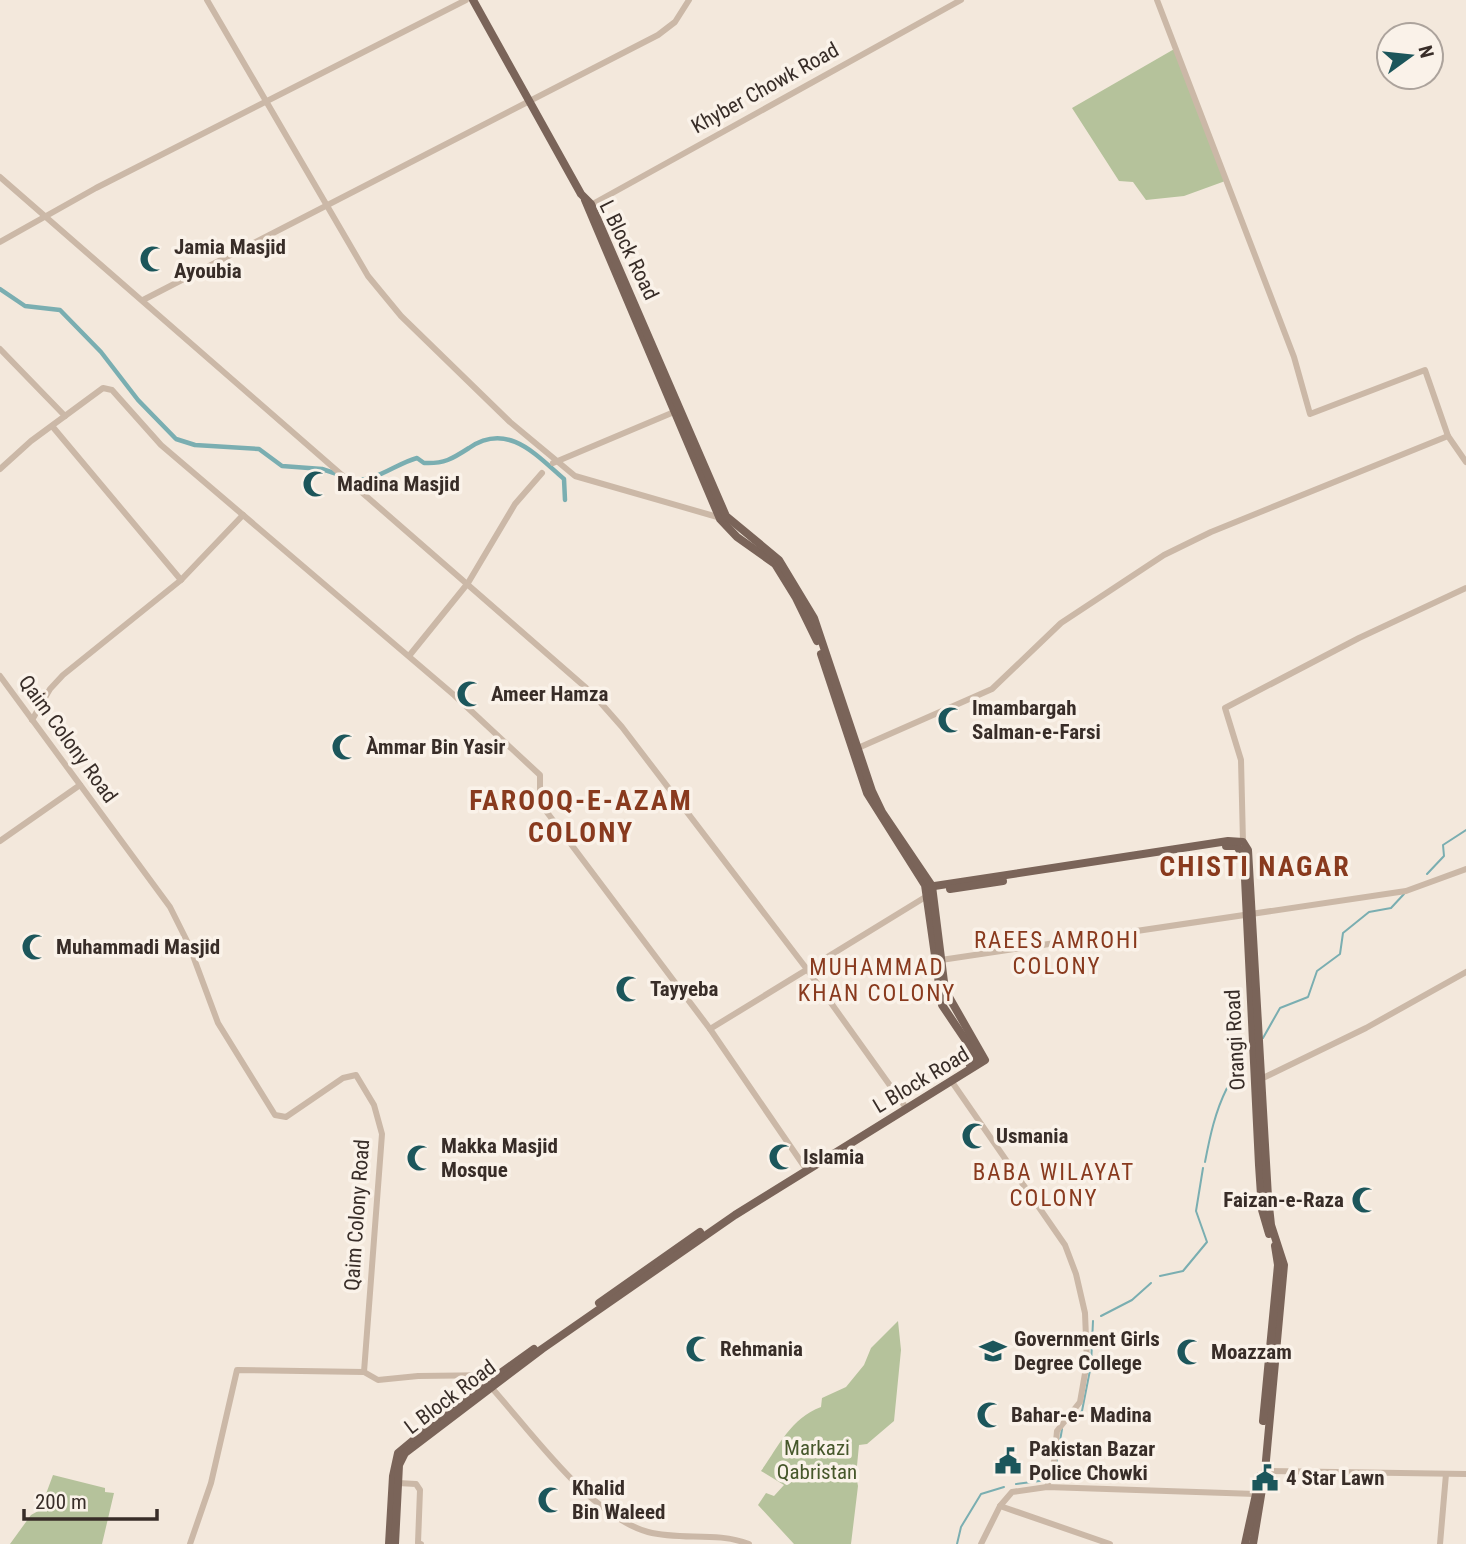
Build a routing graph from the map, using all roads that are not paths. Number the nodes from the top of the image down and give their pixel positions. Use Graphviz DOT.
graph roads {
  1 [pos="208,0"];
  2 [pos="466,0"];
  3 [pos="473,0"];
  4 [pos="689,0"];
  5 [pos="961,0"];
  6 [pos="1157,0"];
  7 [pos="530,101"];
  8 [pos="265,103"];
  9 [pos="0,177"];
  10 [pos="326,204"];
  11 [pos="587,204"];
  12 [pos="45,215"];
  13 [pos="0,242"];
  14 [pos="143,300"];
  15 [pos="0,349"];
  16 [pos="674,412"];
  17 [pos="65,416"];
  18 [pos="52,426"];
  19 [pos="1448,436"];
  20 [pos="1466,462"];
  21 [pos="553,463"];
  22 [pos="0,469"];
  23 [pos="542,473"];
  24 [pos="243,515"];
  25 [pos="723,517"];
  26 [pos="768,554"];
  27 [pos="181,580"];
  28 [pos="468,583"];
  29 [pos="1466,588"];
  30 [pos="408,656"];
  31 [pos="0,676"];
  32 [pos="32,720"];
  33 [pos="858,748"];
  34 [pos="80,785"];
  35 [pos="0,841"];
  36 [pos="1242,842"];
  37 [pos="1466,869"];
  38 [pos="928,891"];
  39 [pos="1249,914"];
  40 [pos="941,960"];
  41 [pos="806,968"];
  42 [pos="1466,972"];
  43 [pos="710,1029"];
  44 [pos="1263,1078"];
  45 [pos="952,1082"];
  46 [pos="904,1105"];
  47 [pos="805,1167"];
  48 [pos="364,1372"];
  49 [pos="502,1375"];
  50 [pos="489,1385"];
  51 [pos="1265,1471"];
  52 [pos="1446,1474"];
  53 [pos="1466,1474"];
  54 [pos="398,1483"];
  55 [pos="1047,1487"];
  56 [pos="1256,1494"];
  57 [pos="1000,1506"];
  58 [pos="190,1544"];
  59 [pos="389,1544"];
  60 [pos="395,1544"];
  61 [pos="421,1544"];
  62 [pos="750,1544"];
  63 [pos="981,1544"];
  64 [pos="1110,1544"];
  65 [pos="1245,1544"];
  66 [pos="1253,1544"];
  67 [pos="1440,1544"];
  1 -- 8 [label="street"];
  2 -- 8 [label="street"];
  3 -- 7 [label="main road"];
  4 -- 7 [label="street"];
  5 -- 11 [label="street, Khyber Chowk Road"];
  6 -- 19 [label="street"];
  7 -- 10 [label="street"];
  7 -- 11 [label="main road"];
  8 -- 10 [label="street"];
  8 -- 12 [label="street"];
  9 -- 12 [label="street"];
  10 -- 14 [label="street"];
  10 -- 21 [label="street"];
  11 -- 16 [label="main road, L Block Road"];
  11 -- 25 [label="main road, L Block Road"];
  12 -- 13 [label="street"];
  12 -- 14 [label="street"];
  14 -- 28 [label="street"];
  15 -- 17 [label="street"];
  16 -- 21 [label="street"];
  16 -- 25 [label="main road, L Block Road"];
  17 -- 18 [label="street"];
  17 -- 24 [label="street"];
  18 -- 22 [label="street"];
  18 -- 27 [label="street"];
  19 -- 20 [label="street"];
  19 -- 33 [label="street"];
  21 -- 25 [label="street"];
  23 -- 28 [label="street"];
  24 -- 27 [label="street"];
  24 -- 30 [label="street"];
  25 -- 26 [label="main road, L Block Road"];
  26 -- 33 [label="main road, L Block Road"];
  26 -- 38 [label="main road, L Block Road"];
  27 -- 32 [label="street"];
  28 -- 30 [label="street"];
  28 -- 41 [label="street"];
  29 -- 36 [label="street, Orangi Road"];
  30 -- 43 [label="street"];
  31 -- 32 [label="street, Qaim Colony Road"];
  32 -- 34 [label="street, Qaim Colony Road"];
  33 -- 38 [label="main road, L Block Road"];
  34 -- 35 [label="street"];
  34 -- 48 [label="street, Qaim Colony Road"];
  36 -- 38 [label="main road"];
  36 -- 39 [label="main road, Orangi Road"];
  37 -- 39 [label="street"];
  38 -- 39 [label="main road, Orangi Road"];
  38 -- 40 [label="main road, L Block Road"];
  38 -- 41 [label="street"];
  38 -- 46 [label="main road, L Block Road"];
  39 -- 40 [label="street"];
  39 -- 44 [label="main road, Orangi Road"];
  39 -- 56 [label="main road, Orangi Road"];
  40 -- 45 [label="main road, L Block Road"];
  41 -- 43 [label="street"];
  41 -- 46 [label="street"];
  42 -- 44 [label="street"];
  43 -- 47 [label="street"];
  44 -- 51 [label="main road, Orangi Road"];
  45 -- 47 [label="main road, L Block Road"];
  45 -- 55 [label="street"];
  46 -- 47 [label="main road, L Block Road"];
  47 -- 49 [label="main road, L Block Road"];
  48 -- 49 [label="street"];
  48 -- 58 [label="street"];
  49 -- 50 [label="main road, L Block Road"];
  50 -- 54 [label="main road, L Block Road"];
  50 -- 59 [label="main road, L Block Road"];
  50 -- 62 [label="street"];
  51 -- 52 [label="street"];
  51 -- 66 [label="main road, Orangi Road"];
  52 -- 53 [label="street"];
  52 -- 67 [label="street"];
  54 -- 60 [label="main road, L Block Road"];
  54 -- 61 [label="street"];
  55 -- 56 [label="street"];
  55 -- 57 [label="street"];
  56 -- 65 [label="main road, Orangi Road"];
  57 -- 63 [label="street"];
  57 -- 64 [label="street"];
}
